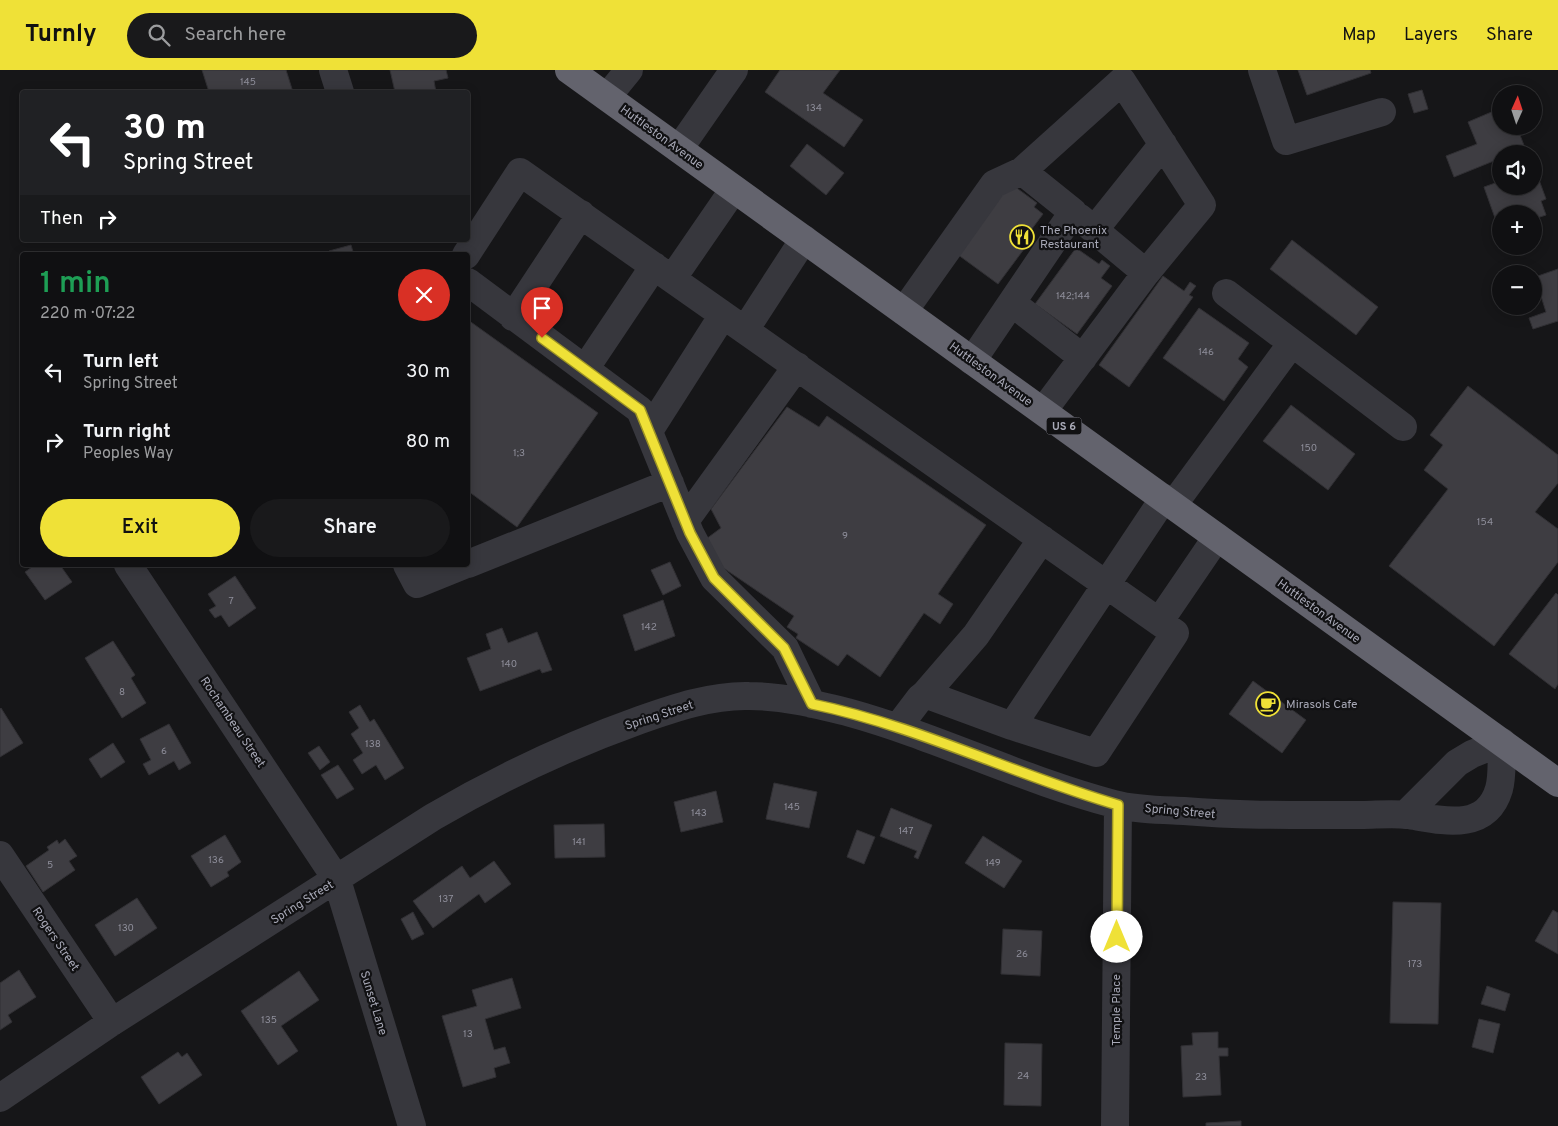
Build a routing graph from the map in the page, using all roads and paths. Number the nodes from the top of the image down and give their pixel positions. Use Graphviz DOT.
graph roads {
  1 [pos="333,70"];
  2 [pos="569,70"];
  3 [pos="629,70"];
  4 [pos="734,70"];
  5 [pos="1262,70"];
  6 [pos="339,90"];
  7 [pos="607,98"];
  8 [pos="1382,112"];
  9 [pos="1163,144"];
  10 [pos="679,149"];
  11 [pos="1022,171"];
  12 [pos="734,189"];
  13 [pos="1073,212"];
  14 [pos="581,214"];
  15 [pos="1095,229"];
  16 [pos="804,239"];
  17 [pos="468,252"];
  18 [pos="663,272"];
  19 [pos="1146,273"];
  20 [pos="470,283"];
  21 [pos="1226,293"];
  22 [pos="1012,303"];
  23 [pos="904,311"];
  24 [pos="514,316"];
  25 [pos="734,323"];
  26 [pos="1292,343"];
  27 [pos="1083,358"];
  28 [pos="972,361"];
  29 [pos="796,366"];
  30 [pos="585,369"];
  31 [pos="1043,411"];
  32 [pos="1403,427"];
  33 [pos="649,431"];
  34 [pos="670,482"];
  35 [pos="1168,502"];
  36 [pos="685,521"];
  37 [pos="1218,537"];
  38 [pos="1042,539"];
  39 [pos="470,562"];
  40 [pos="129,567"];
  41 [pos="408,567"];
  42 [pos="459,567"];
  43 [pos="1107,586"];
  44 [pos="1159,622"];
  45 [pos="925,694"];
  46 [pos="812,704"];
  47 [pos="1012,726"];
  48 [pos="898,727"];
  49 [pos="1502,742"];
  50 [pos="1555,775"];
  51 [pos="1118,805"];
  52 [pos="1405,815"];
  53 [pos="0,855"];
  54 [pos="337,880"];
  55 [pos="112,1022"];
  56 [pos="0,1098"];
  57 [pos="412,1126"];
  58 [pos="1116,1126"];
  1 -- 6 [label="street"];
  2 -- 7 [label="highway, Huttleston Avenue / US 6"];
  3 -- 7 [label="street"];
  4 -- 10 [label="street"];
  5 -- 8 [label="street"];
  7 -- 10 [label="highway, Huttleston Avenue / US 6"];
  9 -- 11 [label="street"];
  9 -- 15 [label="street"];
  9 -- 19 [label="street"];
  10 -- 12 [label="highway, Huttleston Avenue / US 6"];
  11 -- 13 [label="street"];
  11 -- 23 [label="street"];
  12 -- 16 [label="highway, Huttleston Avenue / US 6"];
  12 -- 18 [label="street"];
  13 -- 15 [label="street"];
  13 -- 22 [label="street"];
  14 -- 17 [label="street"];
  14 -- 18 [label="street"];
  14 -- 24 [label="street"];
  15 -- 19 [label="street"];
  16 -- 23 [label="highway, Huttleston Avenue / US 6"];
  16 -- 25 [label="street"];
  18 -- 25 [label="street"];
  18 -- 30 [label="street"];
  19 -- 27 [label="street"];
  20 -- 24 [label="street"];
  21 -- 26 [label="street"];
  22 -- 27 [label="street"];
  22 -- 28 [label="street"];
  23 -- 28 [label="highway, Huttleston Avenue / US 6"];
  24 -- 30 [label="street"];
  25 -- 29 [label="street"];
  25 -- 33 [label="street"];
  26 -- 32 [label="street"];
  26 -- 35 [label="street"];
  27 -- 31 [label="street"];
  28 -- 31 [label="highway, Huttleston Avenue / US 6"];
  29 -- 36 [label="street"];
  29 -- 38 [label="street"];
  30 -- 33 [label="street"];
  31 -- 35 [label="highway, Huttleston Avenue / US 6"];
  33 -- 34 [label="street"];
  34 -- 36 [label="street"];
  34 -- 39 [label="street"];
  35 -- 37 [label="highway, Huttleston Avenue / US 6"];
  35 -- 43 [label="street"];
  36 -- 46 [label="street"];
  37 -- 44 [label="street"];
  37 -- 49 [label="highway, Huttleston Avenue / US 6"];
  38 -- 43 [label="street"];
  38 -- 45 [label="street"];
  40 -- 54 [label="street, Rochambeau Street"];
  41 -- 42 [label="street"];
  43 -- 44 [label="street"];
  43 -- 47 [label="street"];
  44 -- 47 [label="street"];
  45 -- 47 [label="street"];
  45 -- 48 [label="street"];
  46 -- 48 [label="street, Spring Street"];
  46 -- 54 [label="street, Spring Street"];
  48 -- 51 [label="street, Spring Street"];
  49 -- 50 [label="highway, Huttleston Avenue / US 6"];
  49 -- 52 [label="street"];
  49 -- 52 [label="street, Spring Street"];
  51 -- 52 [label="street, Spring Street"];
  51 -- 58 [label="street, Temple Place"];
  53 -- 55 [label="street, Rogers Street"];
  54 -- 55 [label="street, Spring Street"];
  54 -- 57 [label="street, Sunset Lane"];
  55 -- 56 [label="street, Spring Street"];
}
